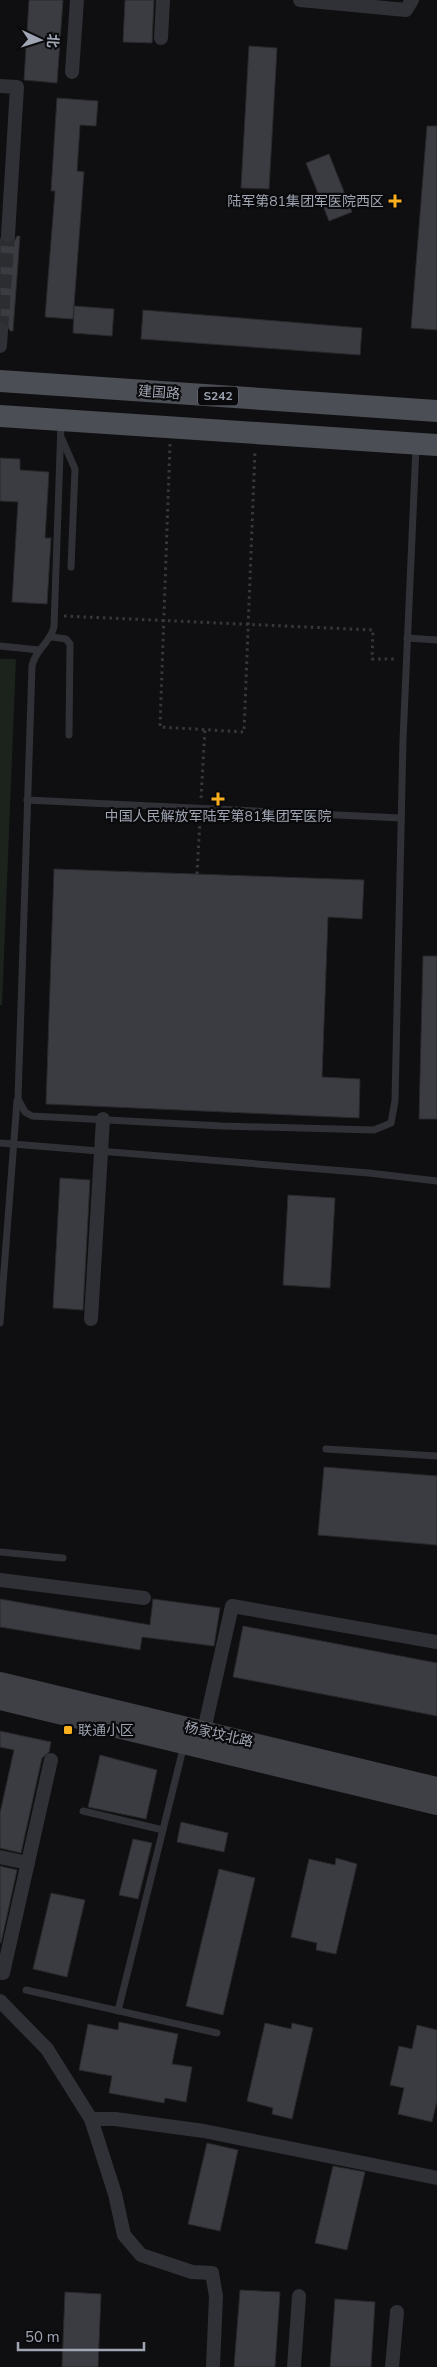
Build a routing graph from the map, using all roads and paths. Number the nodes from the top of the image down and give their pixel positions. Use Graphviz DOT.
graph roads {
  1 [pos="77,0"];
  2 [pos="163,0"];
  3 [pos="300,0"];
  4 [pos="412,0"];
  5 [pos="161,38"];
  6 [pos="72,72"];
  7 [pos="0,86"];
  8 [pos="8,235"];
  9 [pos="1,330"];
  10 [pos="0,346"];
  11 [pos="0,381"];
  12 [pos="437,411"];
  13 [pos="0,416"];
  14 [pos="60,427"];
  15 [pos="171,428"];
  16 [pos="256,433"];
  17 [pos="427,444"];
  18 [pos="71,567"];
  19 [pos="54,616"];
  20 [pos="164,620"];
  21 [pos="248,625"];
  22 [pos="52,637"];
  23 [pos="407,638"];
  24 [pos="437,640"];
  25 [pos="0,646"];
  26 [pos="39,650"];
  27 [pos="406,660"];
  28 [pos="204,729"];
  29 [pos="69,735"];
  30 [pos="27,800"];
  31 [pos="201,808"];
  32 [pos="401,818"];
  33 [pos="197,874"];
  34 [pos="18,1099"];
  35 [pos="103,1119"];
  36 [pos="0,1143"];
  37 [pos="14,1144"];
  38 [pos="101,1150"];
  39 [pos="437,1181"];
  40 [pos="91,1319"];
  41 [pos="0,1323"];
  42 [pos="326,1449"];
  43 [pos="437,1456"];
  44 [pos="0,1552"];
  45 [pos="62,1558"];
  46 [pos="0,1580"];
  47 [pos="144,1598"];
  48 [pos="437,1642"];
  49 [pos="1,1694"];
  50 [pos="194,1737"];
  51 [pos="51,1760"];
  52 [pos="437,1787"];
  53 [pos="437,1805"];
  54 [pos="83,1811"];
  55 [pos="163,1830"];
  56 [pos="0,1857"];
  57 [pos="28,1863"];
  58 [pos="0,1972"];
  59 [pos="26,1990"];
  60 [pos="0,2001"];
  61 [pos="118,2011"];
  62 [pos="217,2034"];
  63 [pos="91,2119"];
  64 [pos="437,2178"];
  65 [pos="299,2296"];
  66 [pos="397,2312"];
  67 [pos="213,2367"];
  68 [pos="294,2367"];
  69 [pos="392,2367"];
  1 -- 6 [label="street"];
  2 -- 5 [label="street"];
  3 -- 4 [label="street"];
  7 -- 8 [label="street"];
  9 -- 10 [label="street"];
  11 -- 12 [label="main road, 建国路 / S242"];
  13 -- 14 [label="main road"];
  14 -- 15 [label="main road"];
  14 -- 18 [label="lane"];
  14 -- 19 [label="lane"];
  15 -- 16 [label="main road"];
  15 -- 20 [label="path"];
  16 -- 17 [label="main road"];
  16 -- 21 [label="path"];
  17 -- 23 [label="lane"];
  19 -- 20 [label="path"];
  19 -- 22 [label="lane"];
  20 -- 21 [label="path"];
  20 -- 28 [label="path"];
  21 -- 27 [label="path"];
  21 -- 28 [label="path"];
  22 -- 26 [label="lane"];
  22 -- 29 [label="lane"];
  23 -- 24 [label="lane"];
  23 -- 27 [label="lane"];
  25 -- 26 [label="lane"];
  26 -- 30 [label="lane"];
  27 -- 32 [label="lane"];
  28 -- 31 [label="path"];
  30 -- 31 [label="lane"];
  30 -- 34 [label="lane"];
  31 -- 32 [label="lane"];
  31 -- 33 [label="path"];
  32 -- 35 [label="lane"];
  34 -- 35 [label="lane"];
  34 -- 37 [label="lane"];
  35 -- 38 [label="street"];
  36 -- 37 [label="lane"];
  37 -- 38 [label="lane"];
  37 -- 41 [label="lane"];
  38 -- 39 [label="lane"];
  38 -- 40 [label="street"];
  42 -- 43 [label="lane"];
  44 -- 45 [label="lane"];
  46 -- 47 [label="street"];
  48 -- 50 [label="street"];
  49 -- 50 [label="main road, 杨家坟北路"];
  50 -- 52 [label="main road, 杨家坟北路"];
  50 -- 53 [label="main road, 杨家坟北路"];
  50 -- 55 [label="lane"];
  51 -- 57 [label="street"];
  54 -- 55 [label="lane"];
  55 -- 61 [label="lane"];
  56 -- 57 [label="street"];
  57 -- 58 [label="street"];
  59 -- 61 [label="lane"];
  60 -- 63 [label="street"];
  61 -- 62 [label="lane"];
  63 -- 64 [label="street"];
  63 -- 67 [label="street"];
  65 -- 68 [label="street"];
  66 -- 69 [label="street"];
}
